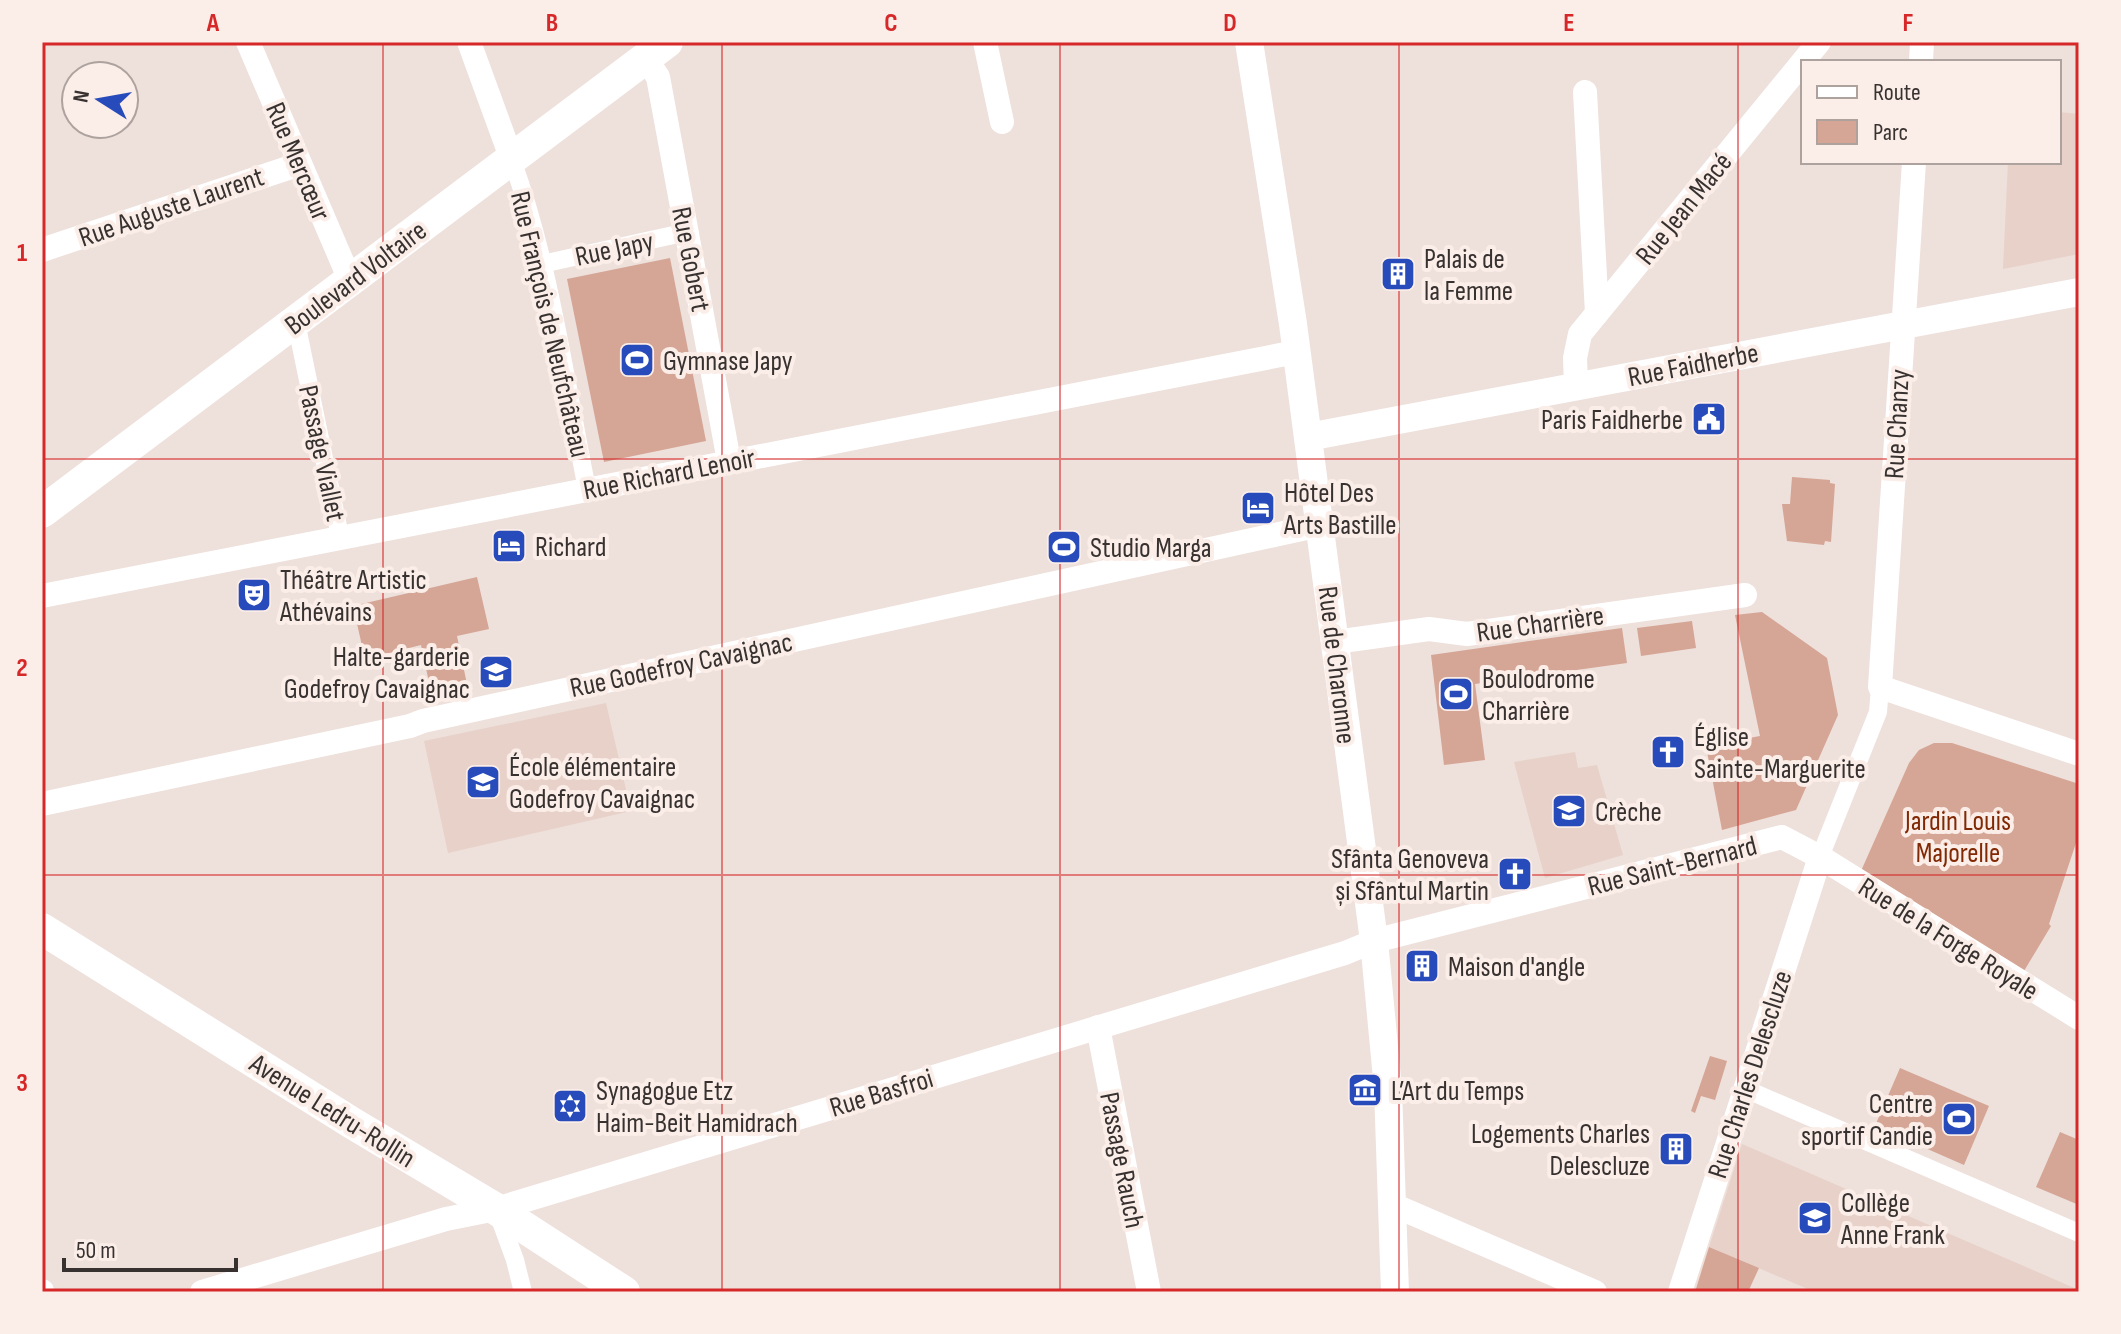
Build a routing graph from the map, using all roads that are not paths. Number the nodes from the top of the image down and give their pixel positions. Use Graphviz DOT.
graph roads {
  1 [pos="248,42"];
  2 [pos="469,42"];
  3 [pos="985,42"];
  4 [pos="1249,42"];
  5 [pos="1819,42"];
  6 [pos="657,50"];
  7 [pos="1804,60"];
  8 [pos="1801,64"];
  9 [pos="1585,92"];
  10 [pos="1002,122"];
  11 [pos="512,160"];
  12 [pos="300,164"];
  13 [pos="1914,164"];
  14 [pos="687,232"];
  15 [pos="42,250"];
  16 [pos="542,264"];
  17 [pos="350,280"];
  18 [pos="2079,292"];
  19 [pos="1597,313"];
  20 [pos="296,322"];
  21 [pos="1902,325"];
  22 [pos="1296,352"];
  23 [pos="1576,386"];
  24 [pos="1308,437"];
  25 [pos="729,461"];
  26 [pos="587,489"];
  27 [pos="42,512"];
  28 [pos="1320,525"];
  29 [pos="340,536"];
  30 [pos="1745,595"];
  31 [pos="42,596"];
  32 [pos="1335,642"];
  33 [pos="1880,687"];
  34 [pos="2079,754"];
  35 [pos="42,804"];
  36 [pos="1820,857"];
  37 [pos="42,929"];
  38 [pos="1374,941"];
  39 [pos="2079,1018"];
  40 [pos="1098,1027"];
  41 [pos="1743,1088"];
  42 [pos="1393,1205"];
  43 [pos="496,1209"];
  44 [pos="2079,1233"];
  45 [pos="202,1292"];
  46 [pos="523,1292"];
  47 [pos="624,1292"];
  48 [pos="1149,1292"];
  49 [pos="1395,1292"];
  50 [pos="1595,1292"];
  51 [pos="1680,1292"];
  1 -- 12 [label="street, Rue Mercœur"];
  2 -- 11 [label="street"];
  3 -- 10 [label="street"];
  4 -- 22 [label="street, Rue de Charonne"];
  5 -- 7 [label="street, Rue Jean Macé"];
  6 -- 11 [label="main road, Boulevard Voltaire"];
  6 -- 14 [label="street, Rue Gobert"];
  8 -- 19 [label="street, Rue Jean Macé"];
  9 -- 19 [label="street"];
  11 -- 16 [label="street, Rue François de Neufchâteau"];
  11 -- 17 [label="main road, Boulevard Voltaire"];
  12 -- 15 [label="street, Rue Auguste Laurent"];
  12 -- 17 [label="street, Rue Mercœur"];
  13 -- 21 [label="street, Rue Chanzy"];
  14 -- 16 [label="street, Rue Japy"];
  14 -- 25 [label="street, Rue Gobert"];
  16 -- 26 [label="street, Rue François de Neufchâteau"];
  17 -- 20 [label="main road, Boulevard Voltaire"];
  18 -- 21 [label="street, Rue Faidherbe"];
  19 -- 23 [label="street, Rue Jean Macé"];
  20 -- 27 [label="main road, Boulevard Voltaire"];
  20 -- 29 [label="street, Passage Viallet"];
  21 -- 23 [label="street, Rue Faidherbe"];
  21 -- 33 [label="street, Rue Chanzy"];
  22 -- 24 [label="street, Rue de Charonne"];
  22 -- 25 [label="street, Rue Richard Lenoir"];
  23 -- 24 [label="street, Rue Faidherbe"];
  24 -- 28 [label="street, Rue de Charonne"];
  25 -- 26 [label="street, Rue Richard Lenoir"];
  26 -- 29 [label="street, Rue Richard Lenoir"];
  28 -- 32 [label="street, Rue de Charonne"];
  28 -- 35 [label="street, Rue Godefroy Cavaignac"];
  29 -- 31 [label="street, Rue Richard Lenoir"];
  30 -- 32 [label="street, Rue Charrière"];
  32 -- 38 [label="street, Rue de Charonne"];
  33 -- 34 [label="street"];
  33 -- 36 [label="street"];
  36 -- 38 [label="street, Rue Saint-Bernard"];
  36 -- 39 [label="street, Rue de la Forge Royale"];
  36 -- 41 [label="street, Rue Charles Delescluze"];
  37 -- 43 [label="main road, Avenue Ledru-Rollin"];
  38 -- 40 [label="street, Rue Basfroi"];
  38 -- 42 [label="street, Rue de Charonne"];
  40 -- 43 [label="street, Rue Basfroi"];
  40 -- 48 [label="street, Passage Rauch"];
  41 -- 44 [label="street"];
  41 -- 51 [label="street, Rue Charles Delescluze"];
  42 -- 49 [label="street, Rue de Charonne"];
  42 -- 50 [label="street"];
  43 -- 45 [label="street, Rue Basfroi"];
  43 -- 46 [label="street"];
  43 -- 47 [label="main road, Avenue Ledru-Rollin"];
}
